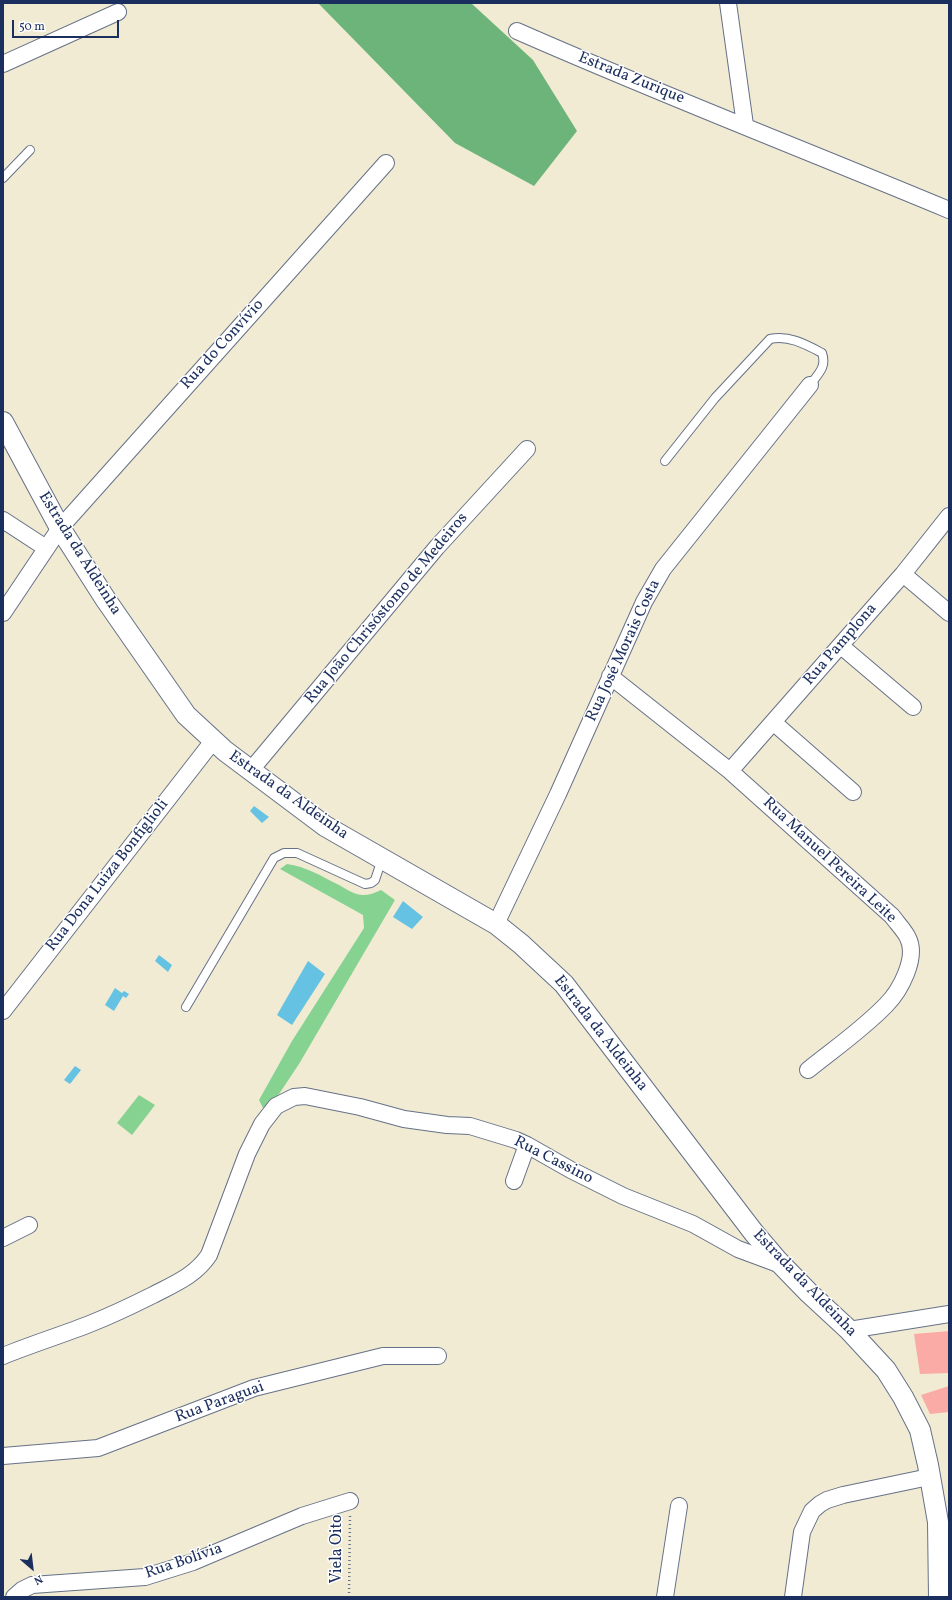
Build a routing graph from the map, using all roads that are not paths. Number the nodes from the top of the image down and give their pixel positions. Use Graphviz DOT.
graph roads {
  1 [pos="728,3"];
  2 [pos="118,12"];
  3 [pos="517,31"];
  4 [pos="3,64"];
  5 [pos="745,126"];
  6 [pos="30,150"];
  7 [pos="386,163"];
  8 [pos="3,178"];
  9 [pos="949,210"];
  10 [pos="810,385"];
  11 [pos="3,422"];
  12 [pos="527,449"];
  13 [pos="665,461"];
  14 [pos="949,516"];
  15 [pos="3,520"];
  16 [pos="60,528"];
  17 [pos="46,548"];
  18 [pos="903,574"];
  19 [pos="3,613"];
  20 [pos="949,613"];
  21 [pos="841,646"];
  22 [pos="610,676"];
  23 [pos="913,707"];
  24 [pos="773,722"];
  25 [pos="213,741"];
  26 [pos="251,770"];
  27 [pos="730,772"];
  28 [pos="853,792"];
  29 [pos="382,858"];
  30 [pos="496,924"];
  31 [pos="186,1007"];
  32 [pos="3,1011"];
  33 [pos="808,1070"];
  34 [pos="527,1145"];
  35 [pos="514,1180"];
  36 [pos="29,1225"];
  37 [pos="3,1238"];
  38 [pos="782,1265"];
  39 [pos="949,1314"];
  40 [pos="849,1330"];
  41 [pos="3,1356"];
  42 [pos="438,1356"];
  43 [pos="4,1453"];
  44 [pos="929,1477"];
  45 [pos="350,1501"];
  46 [pos="679,1506"];
  47 [pos="14,1597"];
  48 [pos="665,1597"];
  49 [pos="793,1597"];
  50 [pos="939,1597"];
  1 -- 5 [label="street"];
  2 -- 4 [label="street"];
  3 -- 5 [label="street, Estrada Zurique"];
  5 -- 9 [label="street, Estrada Zurique"];
  6 -- 8 [label="lane"];
  7 -- 16 [label="street, Rua do Convívio"];
  10 -- 13 [label="lane"];
  10 -- 22 [label="street, Rua José Morais Costa"];
  11 -- 16 [label="street, Estrada da Aldeinha"];
  12 -- 26 [label="street, Rua João Chrisóstomo de Medeiros"];
  14 -- 18 [label="street, Rua Pamplona"];
  15 -- 17 [label="street"];
  16 -- 17 [label="street, Rua do Convívio"];
  16 -- 25 [label="street, Estrada da Aldeinha"];
  17 -- 19 [label="street, Rua do Convívio"];
  18 -- 20 [label="street"];
  18 -- 21 [label="street, Rua Pamplona"];
  21 -- 23 [label="street"];
  21 -- 24 [label="street, Rua Pamplona"];
  22 -- 27 [label="street, Rua Manuel Pereira Leite"];
  22 -- 30 [label="street, Rua José Morais Costa"];
  24 -- 27 [label="street, Rua Pamplona"];
  24 -- 28 [label="street"];
  25 -- 26 [label="street, Estrada da Aldeinha"];
  25 -- 32 [label="street, Rua Dona Luiza Bonfiglioli"];
  26 -- 29 [label="street, Estrada da Aldeinha"];
  27 -- 33 [label="street, Rua Manuel Pereira Leite"];
  29 -- 30 [label="street, Estrada da Aldeinha"];
  29 -- 31 [label="lane"];
  30 -- 38 [label="street, Estrada da Aldeinha"];
  34 -- 35 [label="street"];
  34 -- 38 [label="street, Rua Cassino"];
  34 -- 41 [label="street, Rua Cassino"];
  36 -- 37 [label="street"];
  38 -- 40 [label="street, Estrada da Aldeinha"];
  39 -- 40 [label="street"];
  40 -- 44 [label="street, Estrada da Aldeinha"];
  42 -- 43 [label="street, Rua Paraguai"];
  44 -- 49 [label="street"];
  44 -- 50 [label="street, Estrada da Aldeinha"];
  45 -- 47 [label="street, Rua Bolívia"];
  46 -- 48 [label="street"];
}
